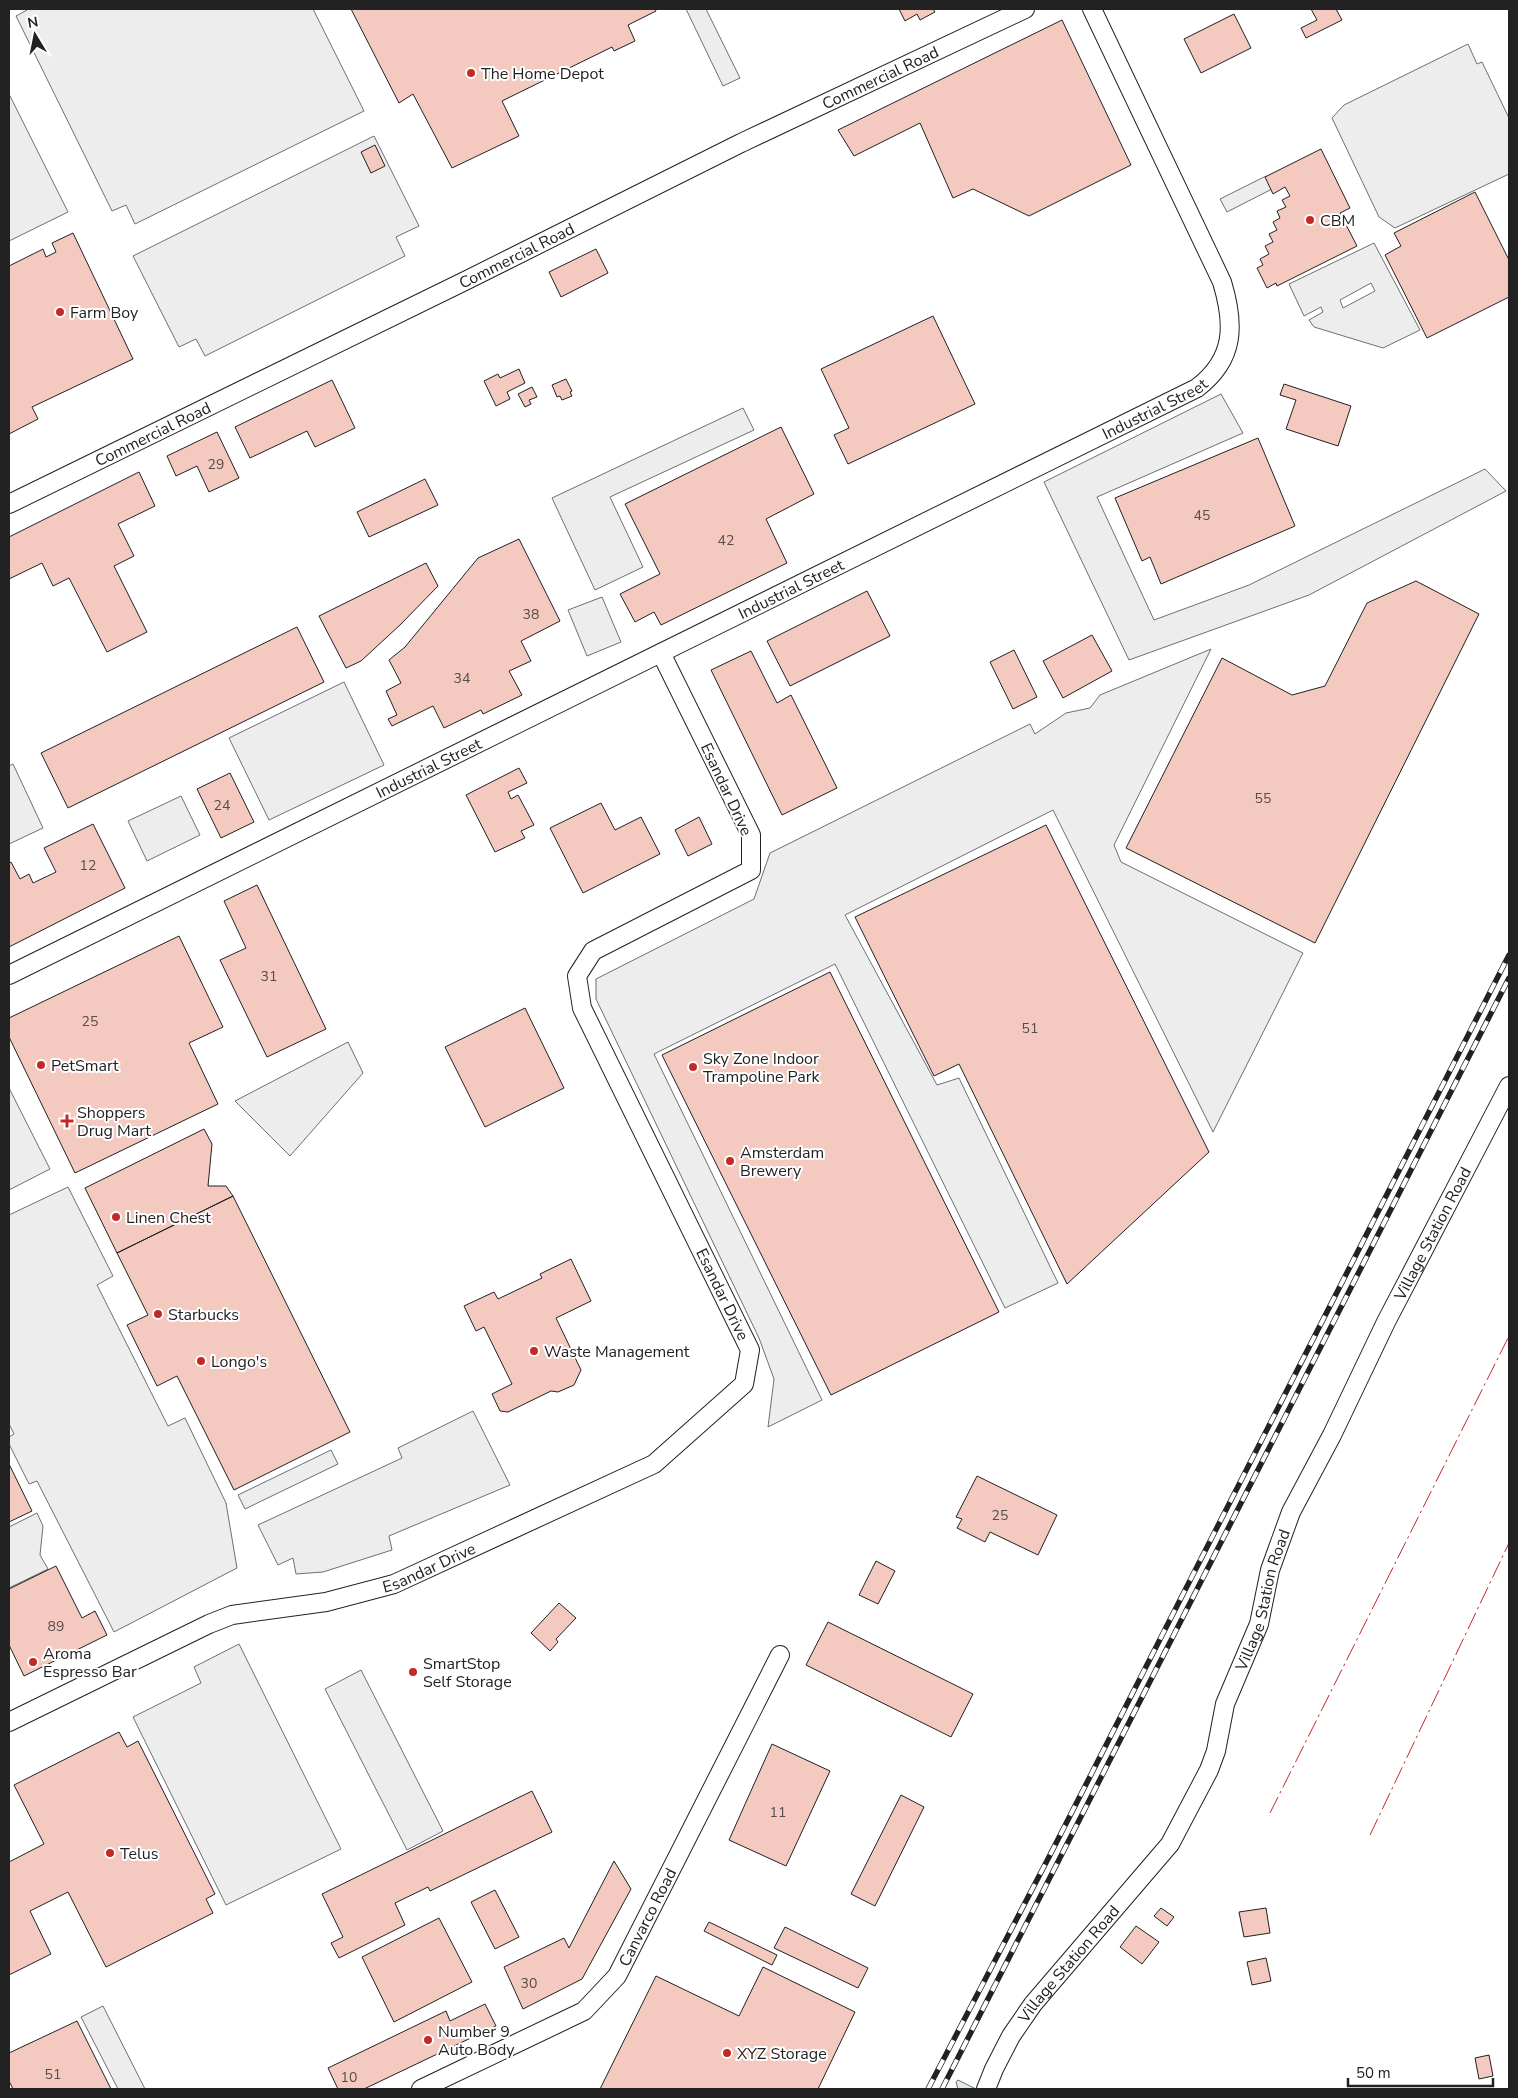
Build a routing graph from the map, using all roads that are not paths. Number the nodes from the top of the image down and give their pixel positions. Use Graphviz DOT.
graph roads {
  1 [pos="1025,9"];
  2 [pos="1092,9"];
  3 [pos="9,504"];
  4 [pos="661,653"];
  5 [pos="9,975"];
  6 [pos="1509,1086"];
  7 [pos="780,1655"];
  8 [pos="9,1722"];
  9 [pos="421,2089"];
  10 [pos="986,2089"];
  1 -- 3 [label="street, Commercial Road"];
  2 -- 4 [label="street, Industrial Street"];
  4 -- 5 [label="street, Industrial Street"];
  4 -- 8 [label="street, Esandar Drive"];
  6 -- 10 [label="street, Village Station Road"];
  7 -- 9 [label="street, Canvarco Road"];
}
